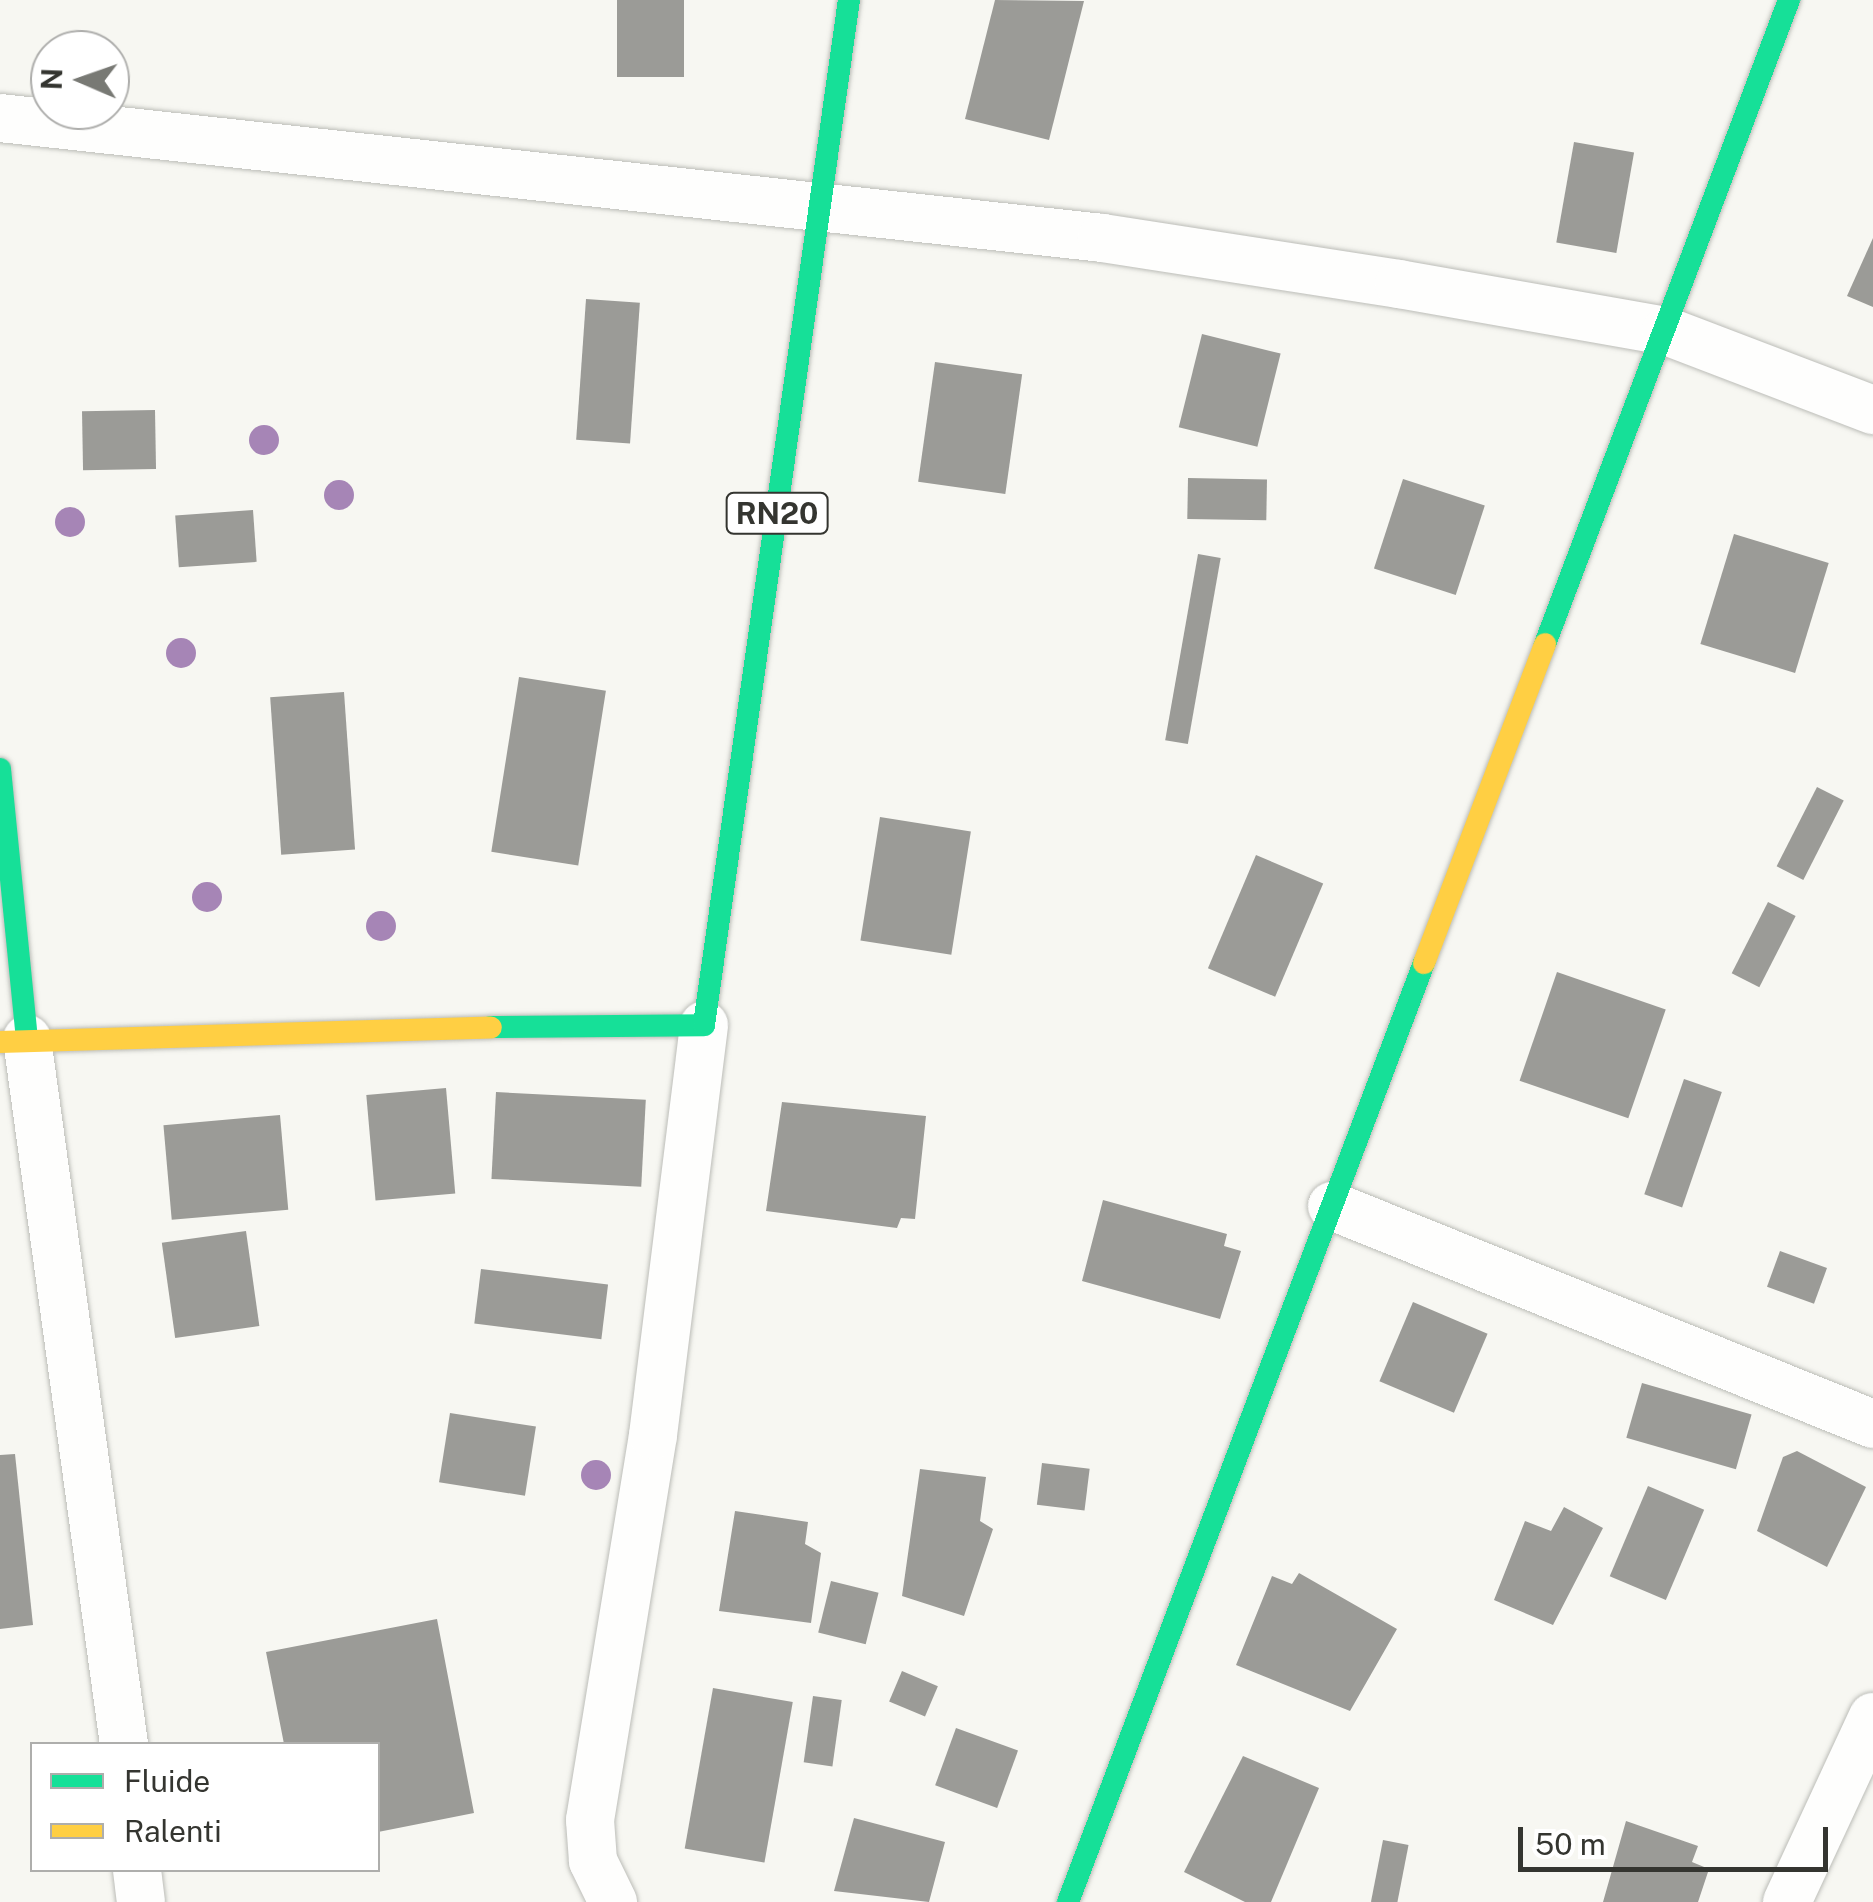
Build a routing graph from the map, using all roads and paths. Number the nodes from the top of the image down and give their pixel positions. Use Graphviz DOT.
graph roads {
  1 [pos="850,0"];
  2 [pos="1789,0"];
  3 [pos="0,118"];
  4 [pos="823,205"];
  5 [pos="1666,331"];
  6 [pos="1873,410"];
  7 [pos="0,769"];
  8 [pos="704,1025"];
  9 [pos="13,1041"];
  10 [pos="1332,1206"];
  11 [pos="1873,1424"];
  12 [pos="1873,1717"];
  13 [pos="124,1742"];
  14 [pos="137,1872"];
  15 [pos="141,1902"];
  16 [pos="613,1902"];
  17 [pos="1068,1902"];
  18 [pos="1786,1902"];
  1 -- 4 [label="street, RN20"];
  2 -- 5 [label="street"];
  3 -- 4 [label="street"];
  4 -- 5 [label="street"];
  4 -- 8 [label="street, RN20"];
  5 -- 6 [label="street"];
  5 -- 10 [label="street"];
  7 -- 9 [label="street"];
  8 -- 9 [label="street"];
  8 -- 16 [label="street"];
  9 -- 13 [label="street"];
  10 -- 11 [label="street"];
  10 -- 17 [label="street"];
  12 -- 18 [label="street"];
  14 -- 15 [label="street"];
}
